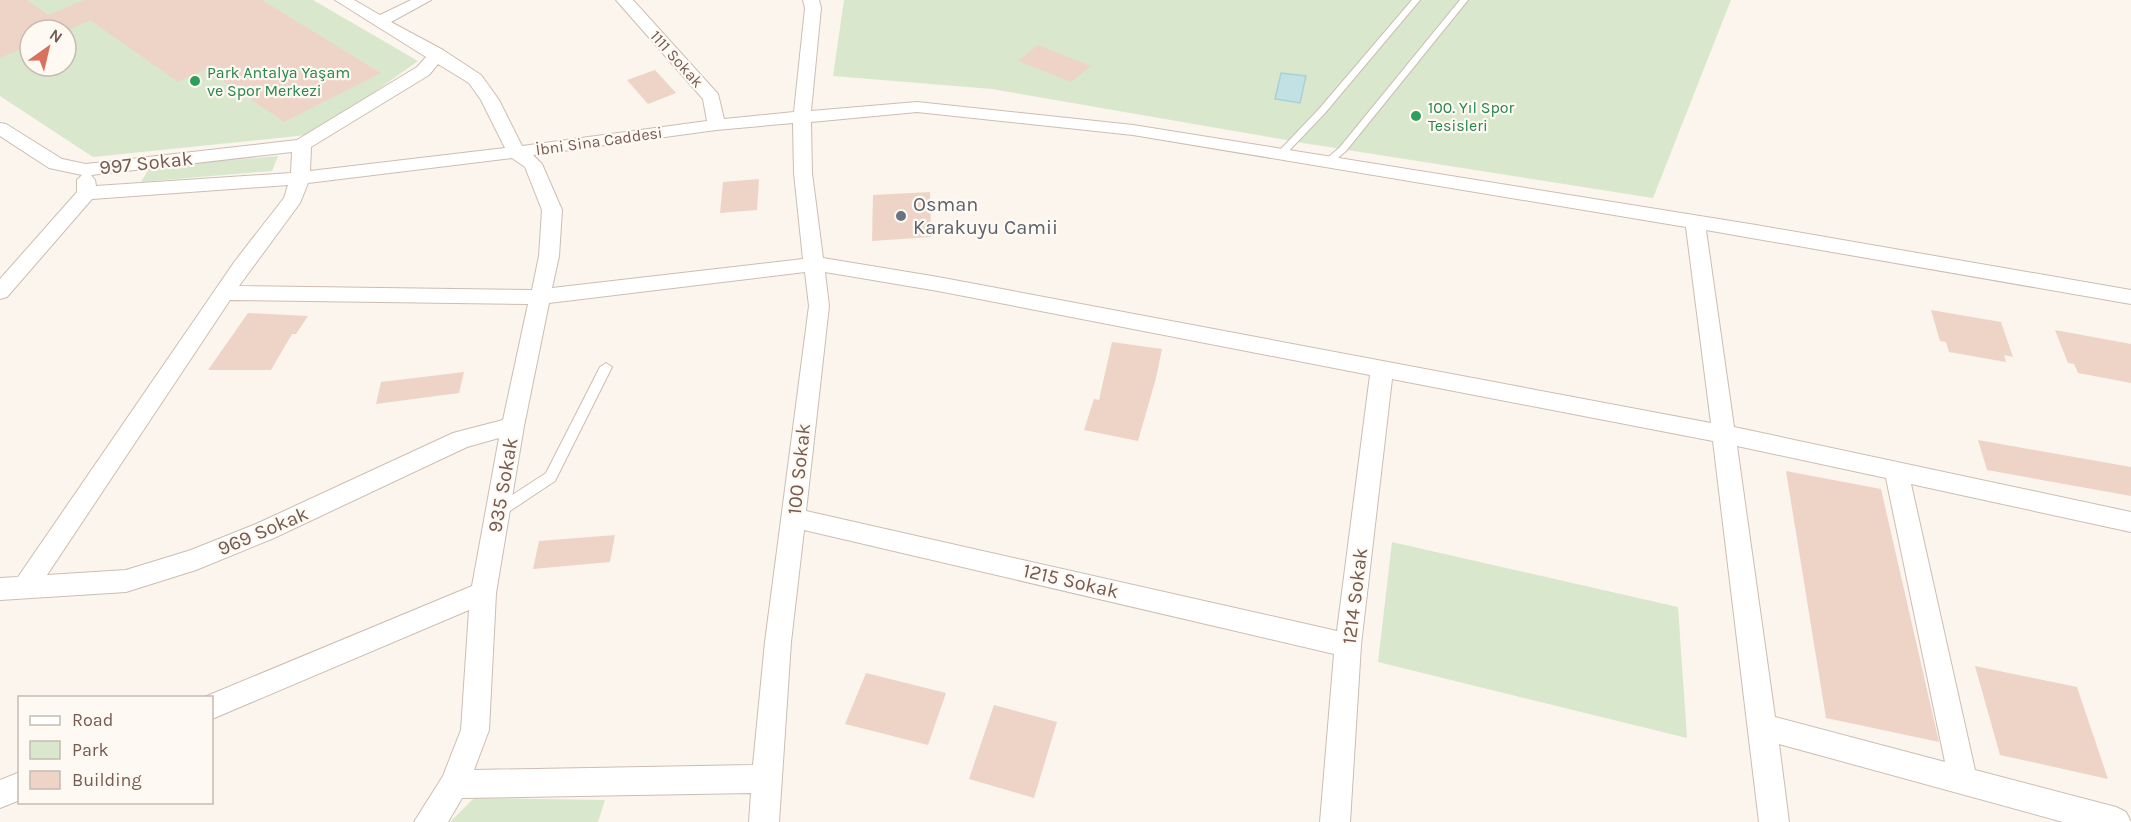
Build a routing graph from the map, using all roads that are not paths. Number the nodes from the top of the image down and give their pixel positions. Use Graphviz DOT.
graph roads {
  1 [pos="343,0"];
  2 [pos="423,0"];
  3 [pos="624,0"];
  4 [pos="811,0"];
  5 [pos="1416,0"];
  6 [pos="1464,0"];
  7 [pos="381,21"];
  8 [pos="436,54"];
  9 [pos="802,117"];
  10 [pos="716,125"];
  11 [pos="0,128"];
  12 [pos="302,145"];
  13 [pos="516,152"];
  14 [pos="1281,154"];
  15 [pos="1328,162"];
  16 [pos="86,170"];
  17 [pos="300,178"];
  18 [pos="87,193"];
  19 [pos="1695,222"];
  20 [pos="816,264"];
  21 [pos="0,292"];
  22 [pos="224,293"];
  23 [pos="541,297"];
  24 [pos="2131,297"];
  25 [pos="606,367"];
  26 [pos="1382,370"];
  27 [pos="513,426"];
  28 [pos="1724,434"];
  29 [pos="1896,471"];
  30 [pos="499,511"];
  31 [pos="794,518"];
  32 [pos="2131,522"];
  33 [pos="0,589"];
  34 [pos="24,589"];
  35 [pos="483,593"];
  36 [pos="1348,645"];
  37 [pos="213,706"];
  38 [pos="1763,727"];
  39 [pos="766,779"];
  40 [pos="1963,781"];
  41 [pos="454,783"];
  42 [pos="18,787"];
  43 [pos="0,794"];
  44 [pos="429,822"];
  45 [pos="765,822"];
  46 [pos="1335,822"];
  47 [pos="1774,822"];
  48 [pos="2116,822"];
  1 -- 7 [label="street, İbni Sina Caddesi"];
  2 -- 7 [label="street"];
  3 -- 10 [label="street, 1111 Sokak"];
  4 -- 9 [label="street"];
  5 -- 14 [label="lane"];
  6 -- 15 [label="lane"];
  7 -- 8 [label="street, İbni Sina Caddesi"];
  8 -- 12 [label="street"];
  8 -- 13 [label="street, İbni Sina Caddesi"];
  9 -- 10 [label="street, İbni Sina Caddesi"];
  9 -- 14 [label="street, İbni Sina Caddesi"];
  9 -- 20 [label="street, 100 Sokak"];
  10 -- 13 [label="street, İbni Sina Caddesi"];
  11 -- 16 [label="street, 997 Sokak"];
  12 -- 16 [label="street, 997 Sokak"];
  12 -- 17 [label="street"];
  13 -- 17 [label="street"];
  13 -- 23 [label="street, 935 Sokak"];
  14 -- 15 [label="street, İbni Sina Caddesi"];
  15 -- 19 [label="street, İbni Sina Caddesi"];
  16 -- 18 [label="street"];
  17 -- 18 [label="street"];
  17 -- 22 [label="street"];
  18 -- 21 [label="street"];
  19 -- 24 [label="street, İbni Sina Caddesi"];
  19 -- 28 [label="street"];
  20 -- 23 [label="street"];
  20 -- 26 [label="street"];
  20 -- 31 [label="street, 100 Sokak"];
  22 -- 23 [label="street"];
  22 -- 34 [label="street"];
  23 -- 27 [label="street, 935 Sokak"];
  25 -- 30 [label="lane"];
  26 -- 28 [label="street"];
  26 -- 36 [label="street, 1214 Sokak"];
  27 -- 30 [label="street, 935 Sokak"];
  27 -- 34 [label="street, 969 Sokak"];
  28 -- 29 [label="street"];
  28 -- 38 [label="street"];
  29 -- 32 [label="street"];
  29 -- 40 [label="street"];
  30 -- 35 [label="street, 935 Sokak"];
  31 -- 36 [label="street, 1215 Sokak"];
  31 -- 39 [label="street, 100 Sokak"];
  33 -- 34 [label="street, 969 Sokak"];
  35 -- 37 [label="street"];
  35 -- 41 [label="street, 935 Sokak"];
  36 -- 46 [label="street, 1214 Sokak"];
  38 -- 40 [label="street"];
  38 -- 47 [label="street"];
  39 -- 41 [label="street"];
  39 -- 45 [label="street, 100 Sokak"];
  40 -- 48 [label="street"];
  41 -- 44 [label="street, 935 Sokak"];
  42 -- 43 [label="street"];
}
